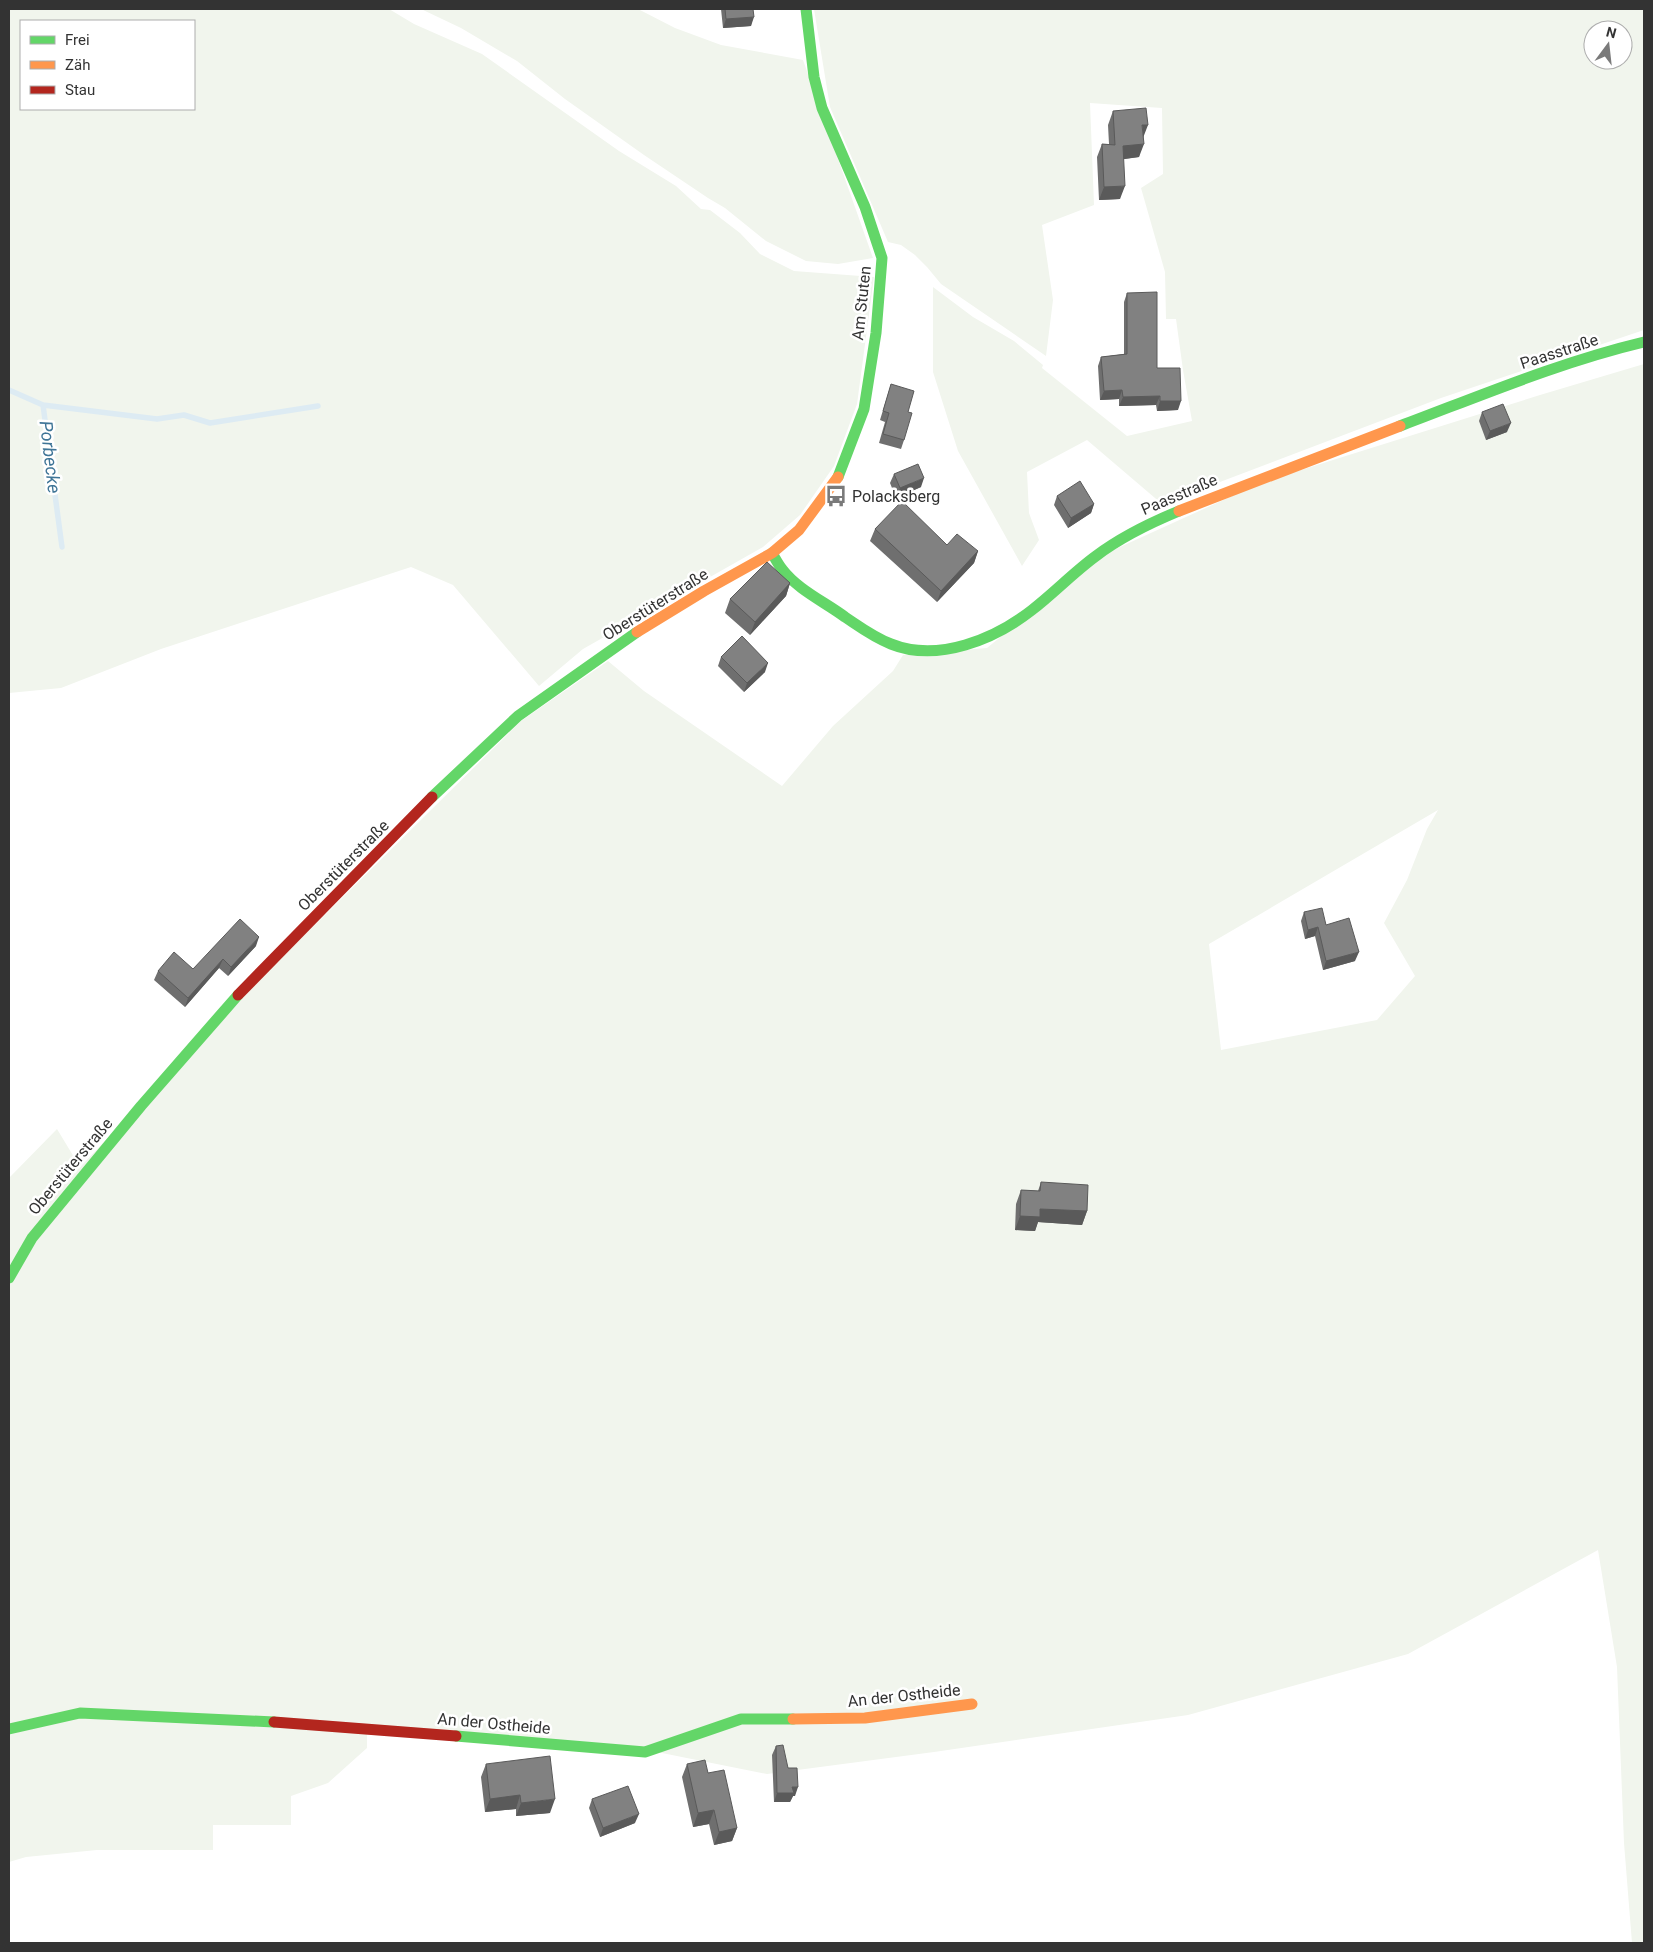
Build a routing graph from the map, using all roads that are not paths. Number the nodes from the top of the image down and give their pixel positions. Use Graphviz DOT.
graph roads {
  1 [pos="806,9"];
  2 [pos="1644,342"];
  3 [pos="772,553"];
  4 [pos="9,1278"];
  5 [pos="972,1704"];
  6 [pos="9,1729"];
  1 -- 3 [label="street, Am Stuten"];
  2 -- 3 [label="street, Paasstraße"];
  3 -- 4 [label="street, Oberstüterstraße"];
  5 -- 6 [label="street, An der Ostheide"];
}
